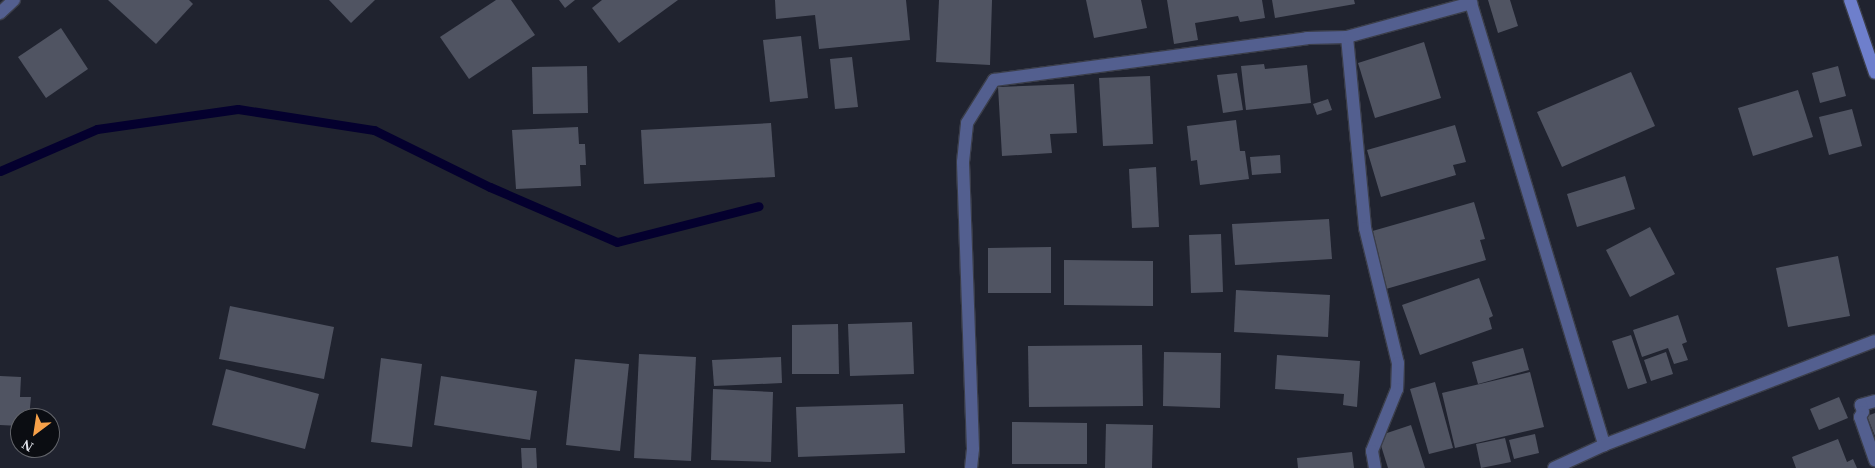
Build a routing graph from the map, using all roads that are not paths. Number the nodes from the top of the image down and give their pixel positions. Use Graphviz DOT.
graph roads {
  1 [pos="14,0"];
  2 [pos="1850,0"];
  3 [pos="1471,2"];
  4 [pos="0,13"];
  5 [pos="1347,37"];
  6 [pos="1875,73"];
  7 [pos="1875,341"];
  8 [pos="1875,401"];
  9 [pos="1604,445"];
  10 [pos="1875,460"];
  11 [pos="972,468"];
  12 [pos="1375,468"];
  13 [pos="1554,468"];
  1 -- 4 [label="street"];
  2 -- 6 [label="main road"];
  3 -- 5 [label="street"];
  3 -- 9 [label="street"];
  5 -- 11 [label="street"];
  5 -- 12 [label="street"];
  7 -- 9 [label="street"];
  8 -- 10 [label="street"];
  9 -- 13 [label="street"];
}
